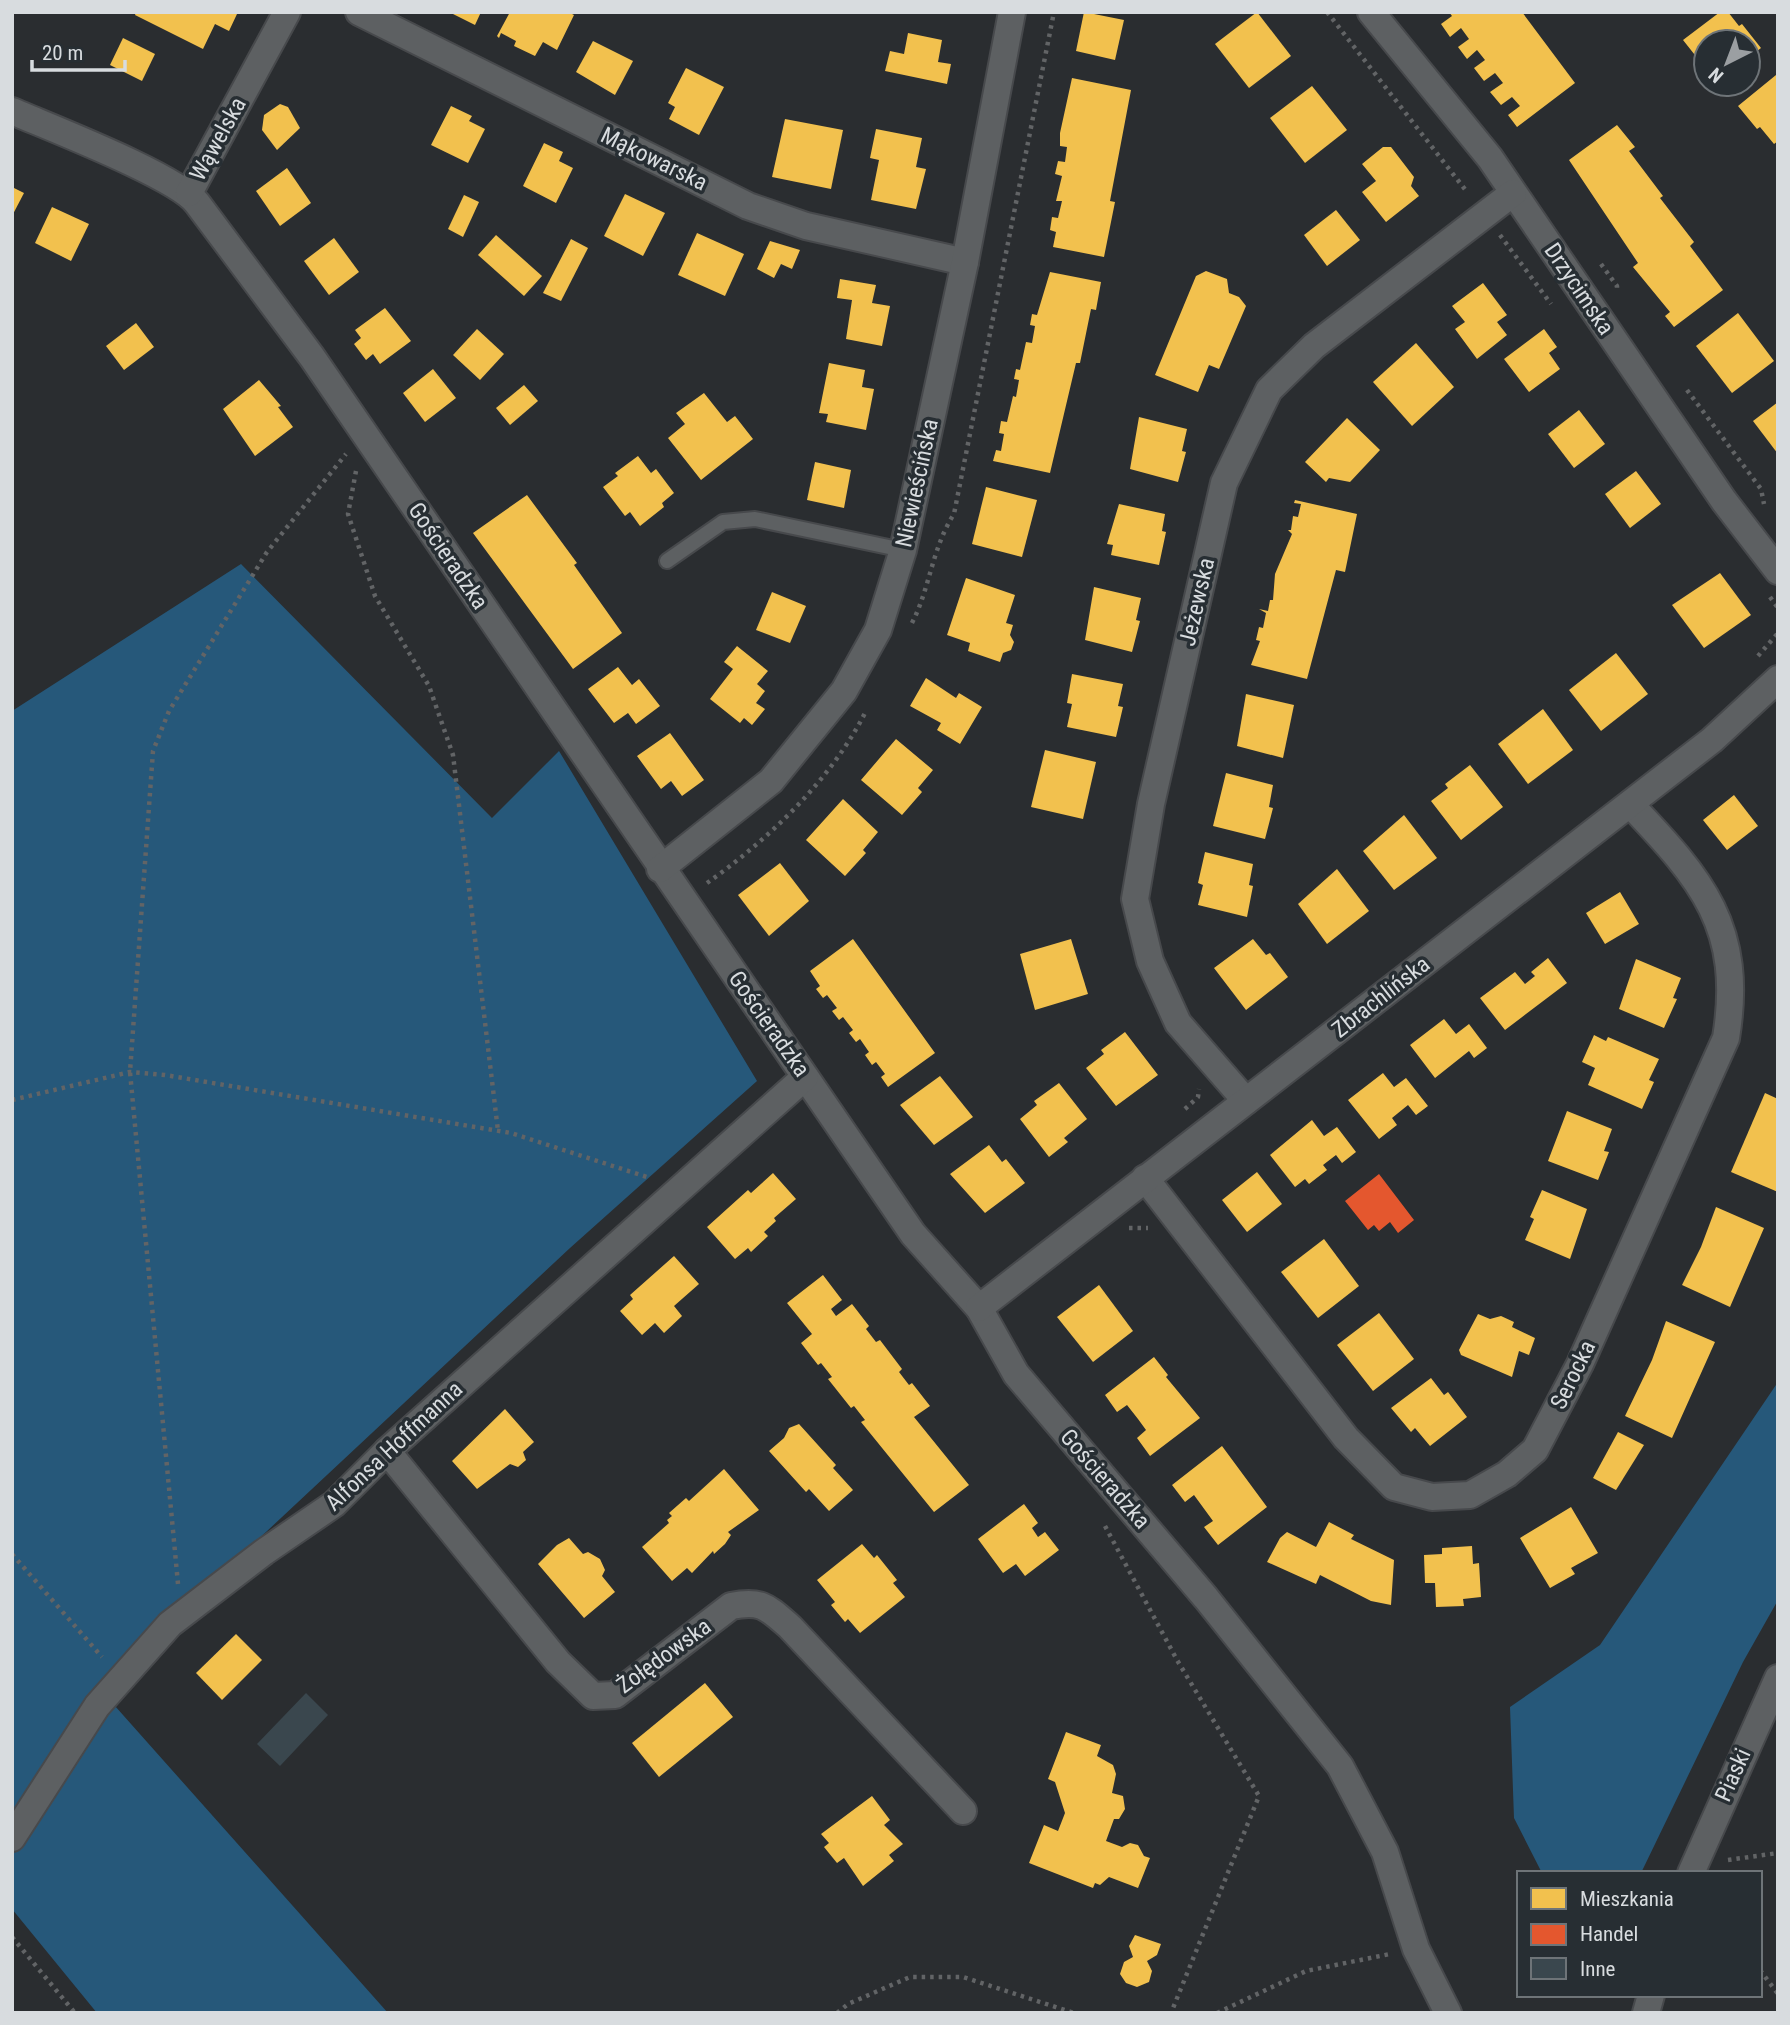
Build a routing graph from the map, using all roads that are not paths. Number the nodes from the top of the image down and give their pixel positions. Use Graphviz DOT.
graph roads {
  1 [pos="287,12"];
  2 [pos="359,12"];
  3 [pos="1012,12"];
  4 [pos="1371,12"];
  5 [pos="12,111"];
  6 [pos="189,193"];
  7 [pos="1513,193"];
  8 [pos="965,262"];
  9 [pos="903,550"];
  10 [pos="667,561"];
  11 [pos="1778,571"];
  12 [pos="1778,679"];
  13 [pos="1630,804"];
  14 [pos="660,869"];
  15 [pos="805,1077"];
  16 [pos="1246,1101"];
  17 [pos="1145,1178"];
  18 [pos="979,1308"];
  19 [pos="387,1451"];
  20 [pos="1778,1678"];
  21 [pos="963,1811"];
  22 [pos="12,1838"];
  23 [pos="1693,1869"];
  24 [pos="1448,2013"];
  1 -- 6 [label="street, Wąwelska"];
  2 -- 8 [label="street, Mąkowarska"];
  3 -- 8 [label="street, Niewieścińska"];
  4 -- 7 [label="street, Drzycimska"];
  5 -- 6 [label="street, Gościeradzka"];
  6 -- 14 [label="street, Gościeradzka"];
  7 -- 11 [label="street, Drzycimska"];
  7 -- 16 [label="street, Jeżewska"];
  8 -- 9 [label="street, Niewieścińska"];
  9 -- 10 [label="lane"];
  9 -- 14 [label="street, Niewieścińska"];
  12 -- 13 [label="street, Zbrachlińska"];
  13 -- 16 [label="street, Zbrachlińska"];
  13 -- 17 [label="street, Serocka"];
  14 -- 15 [label="street, Gościeradzka"];
  15 -- 18 [label="street, Gościeradzka"];
  15 -- 19 [label="street, Alfonsa Hoffmanna"];
  16 -- 17 [label="street, Zbrachlińska"];
  17 -- 18 [label="street, Zbrachlińska"];
  18 -- 24 [label="street, Gościeradzka"];
  19 -- 21 [label="street, Żołędowska"];
  19 -- 22 [label="street, Alfonsa Hoffmanna"];
  20 -- 23 [label="street, Piaski"];
}
